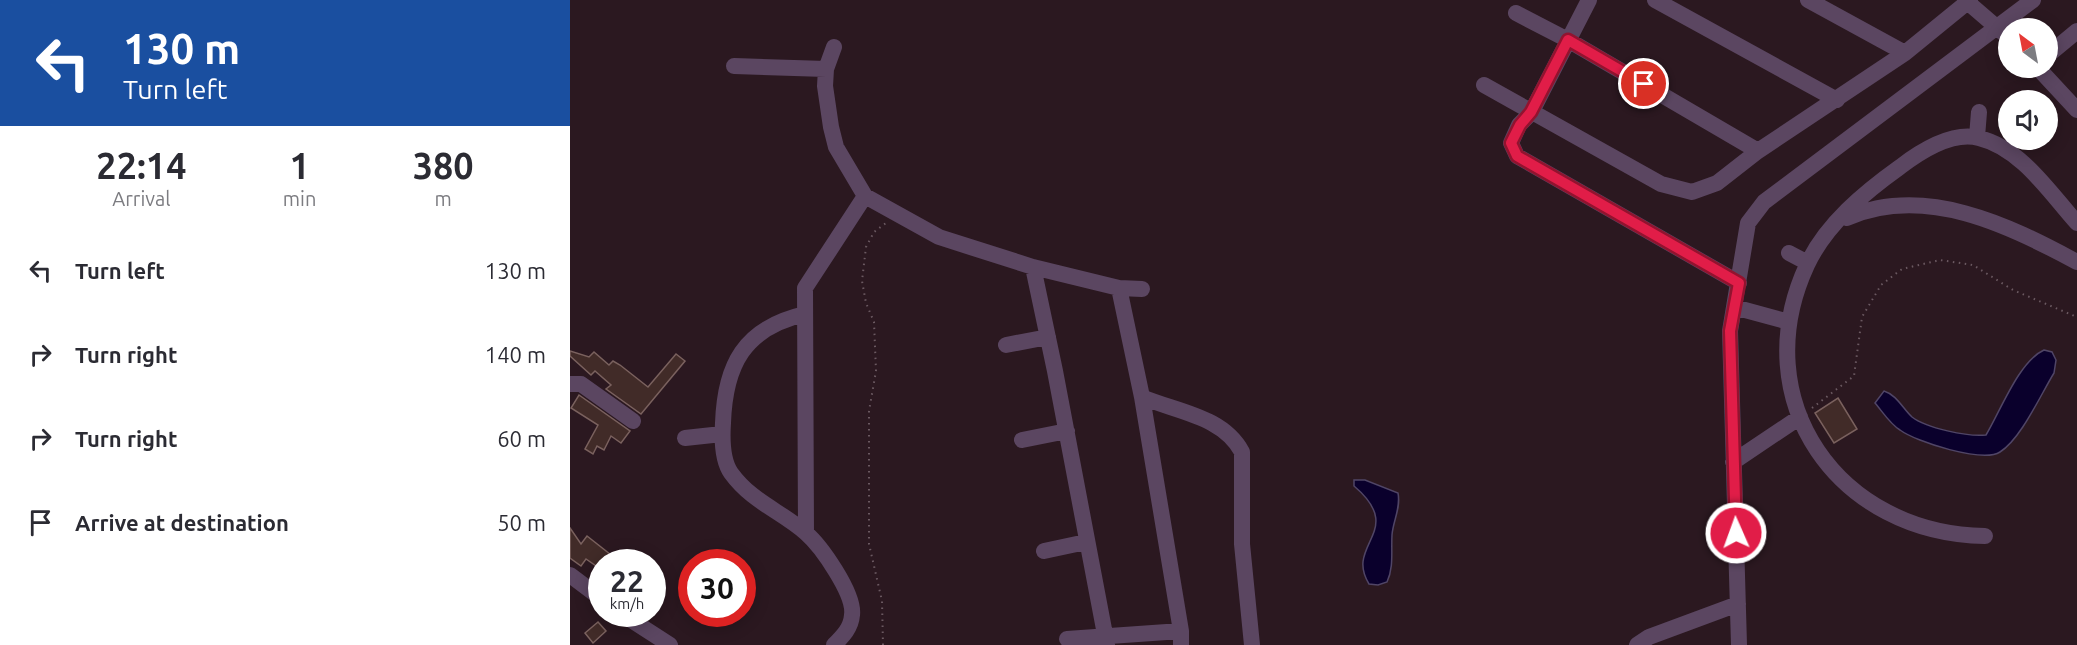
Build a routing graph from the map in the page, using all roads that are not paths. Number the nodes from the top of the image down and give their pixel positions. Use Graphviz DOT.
graph roads {
  1 [pos="1590,0"];
  2 [pos="1655,0"];
  3 [pos="1808,0"];
  4 [pos="2033,0"];
  5 [pos="1968,1"];
  6 [pos="1683,6"];
  7 [pos="1516,13"];
  8 [pos="2017,18"];
  9 [pos="1998,27"];
  10 [pos="2077,31"];
  11 [pos="1998,36"];
  12 [pos="1568,40"];
  13 [pos="834,47"];
  14 [pos="2058,47"];
  15 [pos="1905,53"];
  16 [pos="734,66"];
  17 [pos="826,69"];
  18 [pos="2047,78"];
  19 [pos="1484,86"];
  20 [pos="1837,100"];
  21 [pos="2077,110"];
  22 [pos="1531,112"];
  23 [pos="1979,112"];
  24 [pos="1977,137"];
  25 [pos="1758,151"];
  26 [pos="865,196"];
  27 [pos="1835,223"];
  28 [pos="2077,223"];
  29 [pos="1789,253"];
  30 [pos="2077,262"];
  31 [pos="1808,263"];
  32 [pos="1033,267"];
  33 [pos="1739,283"];
  34 [pos="1119,288"];
  35 [pos="1142,289"];
  36 [pos="1734,307"];
  37 [pos="805,314"];
  38 [pos="1789,322"];
  39 [pos="1048,337"];
  40 [pos="1006,345"];
  41 [pos="570,384"];
  42 [pos="1142,397"];
  43 [pos="1800,417"];
  44 [pos="633,421"];
  45 [pos="1066,431"];
  46 [pos="722,434"];
  47 [pos="684,438"];
  48 [pos="1023,440"];
  49 [pos="1733,462"];
  50 [pos="806,533"];
  51 [pos="1984,537"];
  52 [pos="1086,542"];
  53 [pos="1044,551"];
  54 [pos="572,583"];
  55 [pos="588,592"];
  56 [pos="1738,604"];
  57 [pos="642,627"];
  58 [pos="1181,638"];
  59 [pos="1067,639"];
  60 [pos="1107,641"];
  61 [pos="670,645"];
  62 [pos="834,645"];
  63 [pos="1252,645"];
  64 [pos="1637,645"];
  65 [pos="1738,645"];
  1 -- 12 [label="street"];
  2 -- 6 [label="street"];
  3 -- 15 [label="street"];
  4 -- 8 [label="street"];
  5 -- 9 [label="street"];
  5 -- 15 [label="street"];
  6 -- 20 [label="street"];
  7 -- 12 [label="street"];
  10 -- 14 [label="street"];
  11 -- 33 [label="street"];
  12 -- 22 [label="street"];
  12 -- 25 [label="street"];
  13 -- 17 [label="street"];
  15 -- 20 [label="street"];
  16 -- 17 [label="street"];
  17 -- 26 [label="street"];
  18 -- 21 [label="street"];
  19 -- 22 [label="street"];
  20 -- 25 [label="street"];
  22 -- 25 [label="street"];
  22 -- 33 [label="street"];
  23 -- 24 [label="street"];
  24 -- 27 [label="street"];
  24 -- 28 [label="street"];
  26 -- 32 [label="street"];
  26 -- 37 [label="street"];
  27 -- 30 [label="street"];
  27 -- 31 [label="street"];
  29 -- 31 [label="street"];
  31 -- 38 [label="street"];
  32 -- 34 [label="street"];
  32 -- 39 [label="street"];
  33 -- 36 [label="street"];
  34 -- 35 [label="street"];
  34 -- 42 [label="street"];
  36 -- 38 [label="street"];
  36 -- 49 [label="street"];
  37 -- 46 [label="street"];
  37 -- 50 [label="street"];
  38 -- 43 [label="street"];
  39 -- 40 [label="street"];
  39 -- 45 [label="street"];
  41 -- 44 [label="street"];
  42 -- 58 [label="street"];
  42 -- 63 [label="street"];
  43 -- 49 [label="street"];
  43 -- 51 [label="street"];
  45 -- 48 [label="street"];
  45 -- 52 [label="street"];
  46 -- 47 [label="street"];
  46 -- 50 [label="street"];
  49 -- 56 [label="street"];
  50 -- 62 [label="street"];
  52 -- 53 [label="street"];
  52 -- 60 [label="street"];
  54 -- 55 [label="street"];
  56 -- 64 [label="street"];
  56 -- 65 [label="street"];
  57 -- 61 [label="street"];
  58 -- 60 [label="street"];
  59 -- 60 [label="street"];
}
